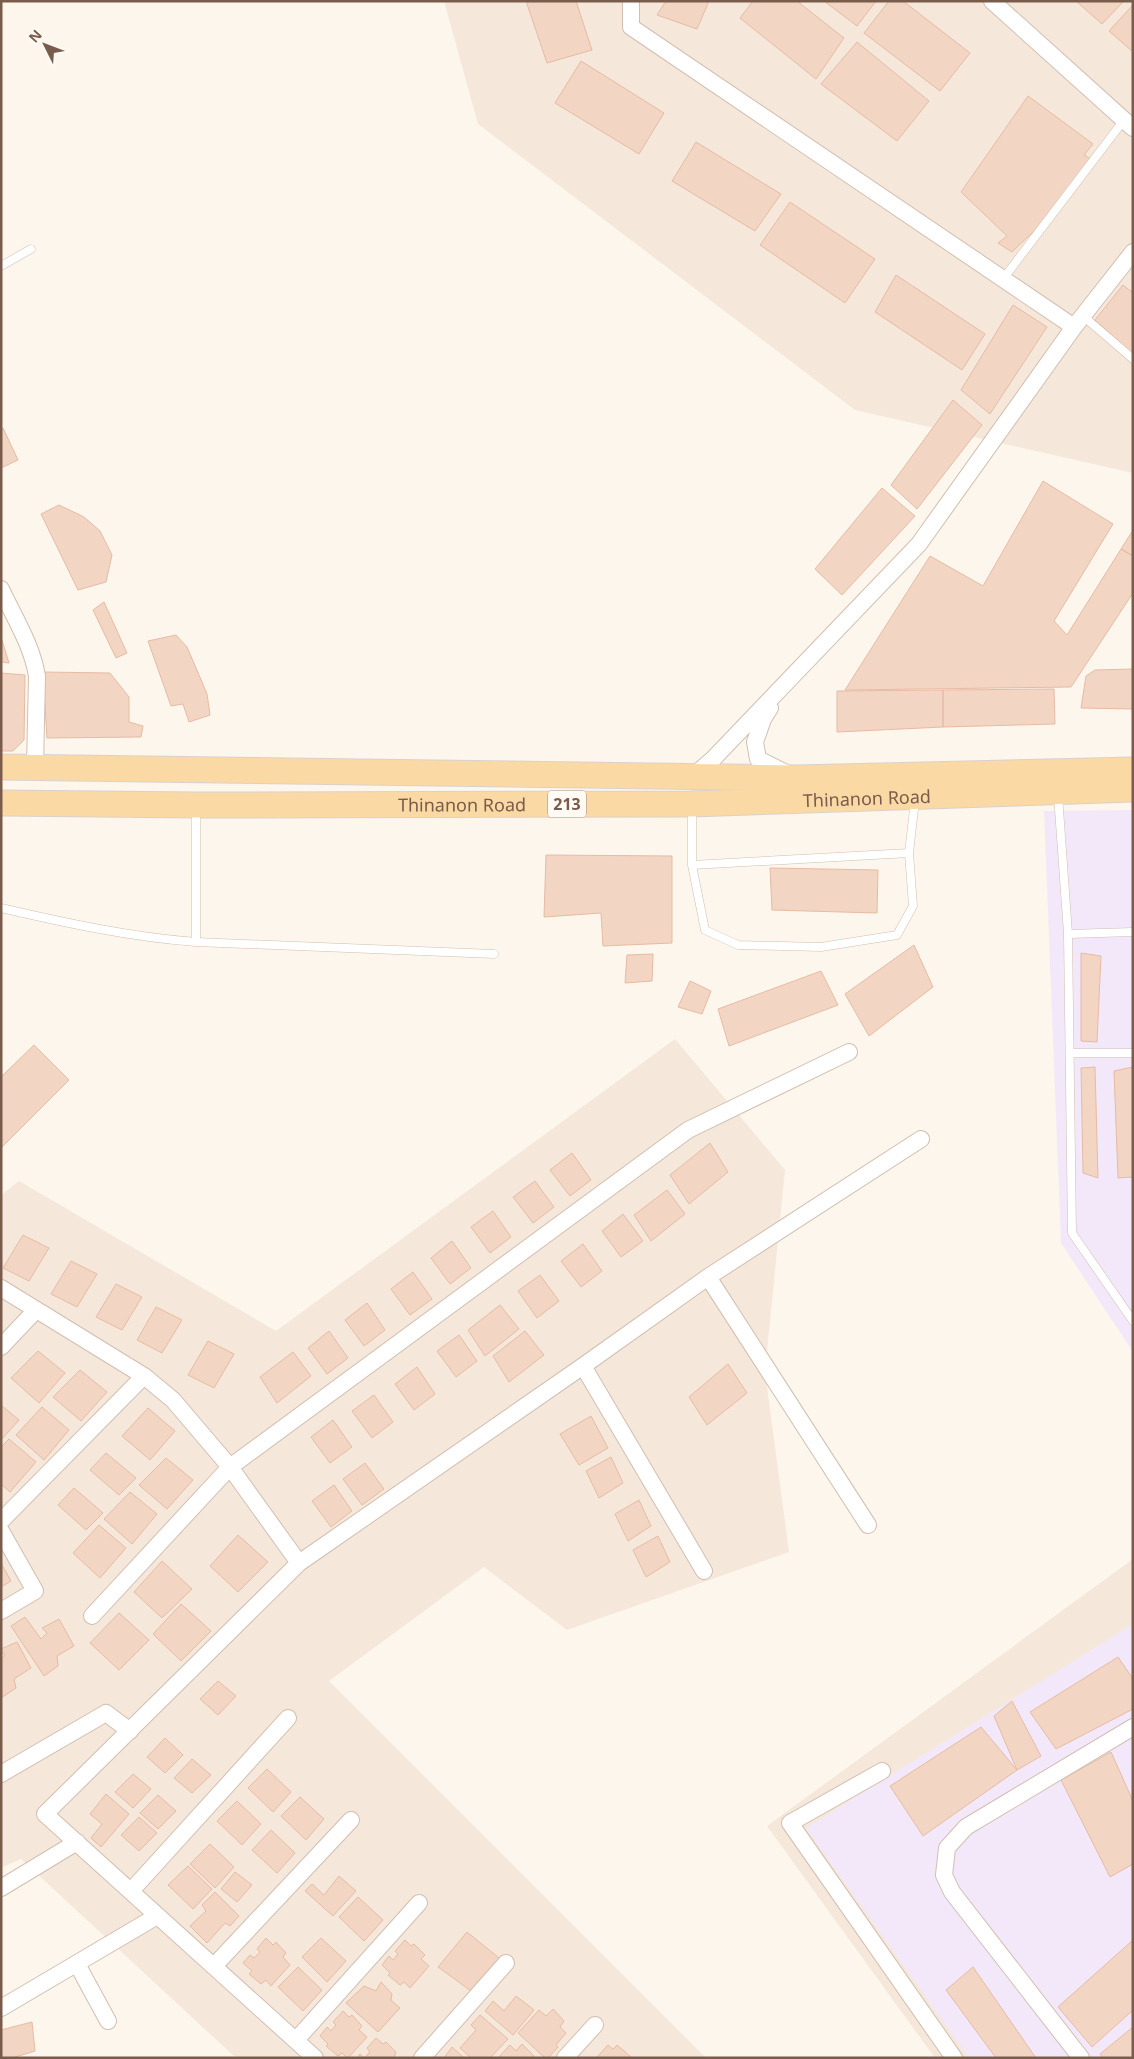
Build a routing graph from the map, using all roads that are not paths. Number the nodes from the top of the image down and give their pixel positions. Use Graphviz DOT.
graph roads {
  1 [pos="631,1"];
  2 [pos="992,1"];
  3 [pos="1128,124"];
  4 [pos="31,249"];
  5 [pos="1133,252"];
  6 [pos="1,266"];
  7 [pos="1003,279"];
  8 [pos="1078,322"];
  9 [pos="1133,359"];
  10 [pos="1,589"];
  11 [pos="787,681"];
  12 [pos="1,767"];
  13 [pos="35,767"];
  14 [pos="1133,770"];
  15 [pos="692,778"];
  16 [pos="797,778"];
  17 [pos="1133,789"];
  18 [pos="1057,790"];
  19 [pos="916,796"];
  20 [pos="1,803"];
  21 [pos="692,804"];
  22 [pos="196,805"];
  23 [pos="909,853"];
  24 [pos="692,866"];
  25 [pos="1,908"];
  26 [pos="1133,932"];
  27 [pos="1068,934"];
  28 [pos="196,942"];
  29 [pos="494,954"];
  30 [pos="849,1052"];
  31 [pos="1070,1053"];
  32 [pos="1133,1053"];
  33 [pos="920,1138"];
  34 [pos="708,1277"];
  35 [pos="1,1288"];
  36 [pos="36,1310"];
  37 [pos="1133,1321"];
  38 [pos="1,1347"];
  39 [pos="583,1366"];
  40 [pos="144,1376"];
  41 [pos="230,1467"];
  42 [pos="1,1521"];
  43 [pos="868,1525"];
  44 [pos="1,1532"];
  45 [pos="299,1562"];
  46 [pos="704,1571"];
  47 [pos="1,1611"];
  48 [pos="92,1616"];
  49 [pos="288,1718"];
  50 [pos="1133,1727"];
  51 [pos="130,1731"];
  52 [pos="882,1771"];
  53 [pos="1,1774"];
  54 [pos="351,1820"];
  55 [pos="77,1842"];
  56 [pos="1,1888"];
  57 [pos="132,1892"];
  58 [pos="419,1903"];
  59 [pos="157,1916"];
  60 [pos="506,1963"];
  61 [pos="76,1964"];
  62 [pos="214,1966"];
  63 [pos="1,2008"];
  64 [pos="108,2021"];
  65 [pos="595,2026"];
  66 [pos="296,2040"];
  67 [pos="315,2058"];
  68 [pos="422,2058"];
  69 [pos="565,2058"];
  70 [pos="954,2058"];
  71 [pos="1081,2058"];
  1 -- 7 [label="street"];
  2 -- 3 [label="street"];
  3 -- 7 [label="lane"];
  4 -- 6 [label="lane"];
  5 -- 8 [label="street"];
  7 -- 8 [label="street"];
  8 -- 9 [label="lane"];
  8 -- 11 [label="street"];
  10 -- 13 [label="street"];
  11 -- 15 [label="street"];
  11 -- 16 [label="street"];
  12 -- 13 [label="main road, Thinanon Road / 213"];
  13 -- 15 [label="main road, Thinanon Road / 213"];
  14 -- 16 [label="main road, Thinanon Road / 213"];
  15 -- 16 [label="main road, Thinanon Road / 213"];
  17 -- 18 [label="main road, Thinanon Road / 213"];
  18 -- 19 [label="main road, Thinanon Road / 213"];
  18 -- 27 [label="lane"];
  19 -- 21 [label="main road, Thinanon Road / 213"];
  19 -- 23 [label="lane"];
  20 -- 22 [label="main road, Thinanon Road / 213"];
  21 -- 22 [label="main road, Thinanon Road / 213"];
  21 -- 24 [label="lane"];
  22 -- 28 [label="lane"];
  23 -- 24 [label="lane"];
  23 -- 24 [label="lane"];
  25 -- 28 [label="lane"];
  26 -- 27 [label="lane"];
  27 -- 31 [label="lane"];
  28 -- 29 [label="lane"];
  30 -- 41 [label="street"];
  31 -- 32 [label="lane"];
  31 -- 37 [label="lane"];
  33 -- 34 [label="street"];
  34 -- 39 [label="street"];
  34 -- 43 [label="street"];
  35 -- 36 [label="street"];
  36 -- 38 [label="street"];
  36 -- 40 [label="street"];
  39 -- 45 [label="street"];
  39 -- 46 [label="street"];
  40 -- 41 [label="street"];
  40 -- 42 [label="street"];
  41 -- 45 [label="street"];
  41 -- 48 [label="street"];
  44 -- 47 [label="street"];
  45 -- 51 [label="street"];
  49 -- 57 [label="street"];
  50 -- 71 [label="street"];
  51 -- 53 [label="street"];
  51 -- 55 [label="street"];
  52 -- 70 [label="street"];
  54 -- 62 [label="street"];
  55 -- 56 [label="street"];
  55 -- 57 [label="street"];
  57 -- 59 [label="street"];
  58 -- 66 [label="street"];
  59 -- 61 [label="street"];
  59 -- 62 [label="street"];
  60 -- 68 [label="street"];
  61 -- 63 [label="street"];
  61 -- 64 [label="street"];
  62 -- 66 [label="street"];
  65 -- 69 [label="street"];
  66 -- 67 [label="street"];
}
